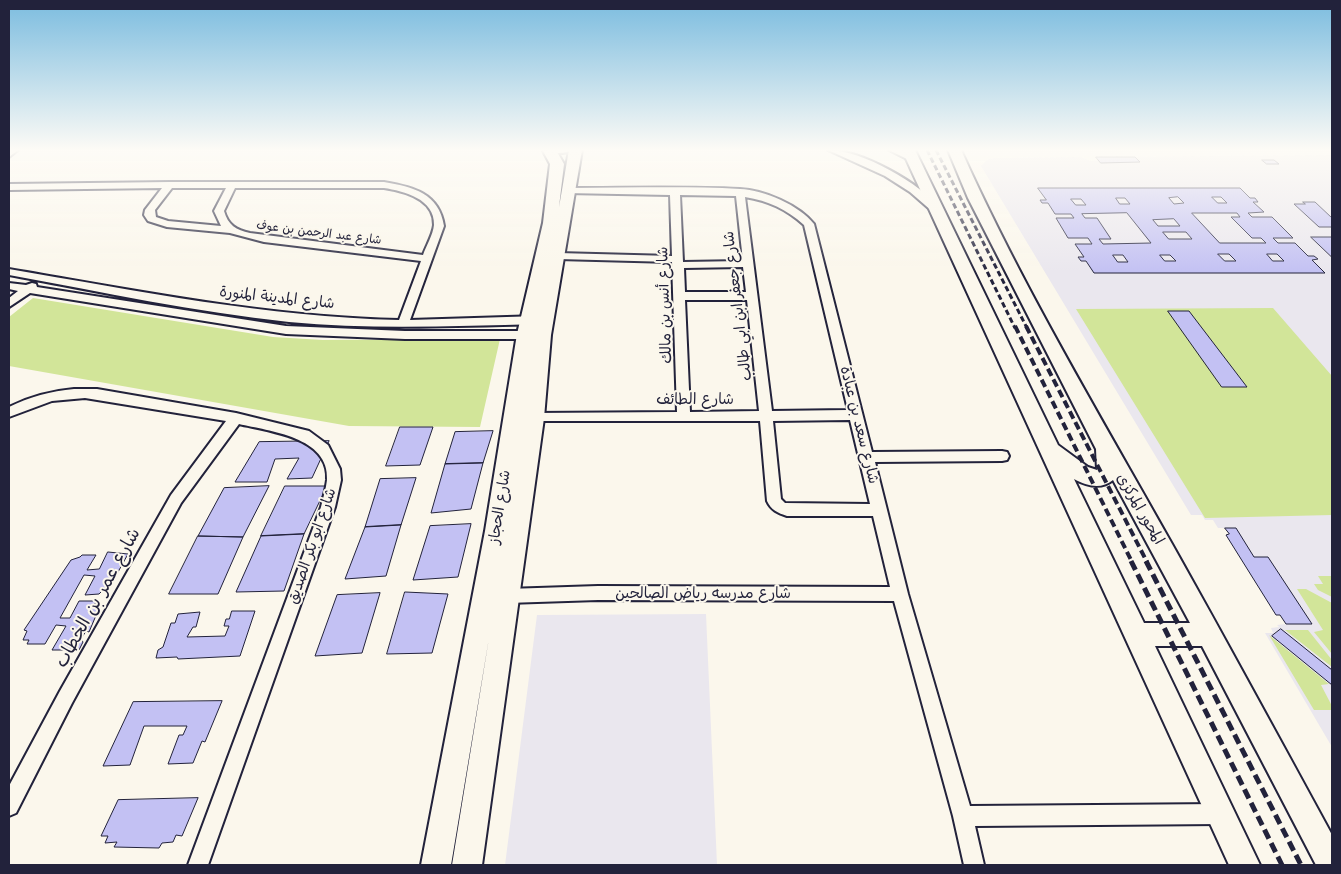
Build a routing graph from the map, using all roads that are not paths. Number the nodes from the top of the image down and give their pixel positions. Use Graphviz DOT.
graph roads {
  1 [pos="165,191"];
  2 [pos="229,191"];
  3 [pos="407,191"];
  4 [pos="554,191"];
  5 [pos="569,191"];
  6 [pos="916,191"];
  7 [pos="926,191"];
  8 [pos="971,191"];
  9 [pos="675,192"];
  10 [pos="740,192"];
  11 [pos="938,211"];
  12 [pos="230,230"];
  13 [pos="558,256"];
  14 [pos="427,259"];
  15 [pos="678,262"];
  16 [pos="749,264"];
  17 [pos="9,272"];
  18 [pos="28,275"];
  19 [pos="43,278"];
  20 [pos="10,287"];
  21 [pos="28,289"];
  22 [pos="679,296"];
  23 [pos="752,296"];
  24 [pos="9,303"];
  25 [pos="403,324"];
  26 [pos="536,327"];
  27 [pos="9,412"];
  28 [pos="856,415"];
  29 [pos="684,416"];
  30 [pos="766,416"];
  31 [pos="236,418"];
  32 [pos="534,418"];
  33 [pos="1105,448"];
  34 [pos="1050,449"];
  35 [pos="1002,456"];
  36 [pos="866,457"];
  37 [pos="879,510"];
  38 [pos="900,594"];
  39 [pos="506,596"];
  40 [pos="1208,634"];
  41 [pos="1138,635"];
  42 [pos="9,806"];
  43 [pos="1221,814"];
  44 [pos="963,816"];
  45 [pos="198,865"];
  46 [pos="436,865"];
  47 [pos="467,865"];
  48 [pos="974,865"];
  49 [pos="1245,865"];
  50 [pos="1332,865"];
  1 -- 12 [label="street, شارع عبد الرحمن بن عوف"];
  2 -- 12 [label="street"];
  3 -- 14 [label="street"];
  4 -- 26 [label="main road, شارع الحجاز"];
  5 -- 9 [label="street, شارع سعد بن عبادة"];
  5 -- 13 [label="main road, شارع الحجاز"];
  6 -- 11 [label="street"];
  7 -- 11 [label="main road"];
  8 -- 33 [label="main road, المحور المركزى"];
  9 -- 10 [label="street, شارع سعد بن عبادة"];
  9 -- 15 [label="street, شارع أنس بن مالك"];
  10 -- 16 [label="street, شارع جعفر ابن ابي طالب"];
  10 -- 28 [label="street, شارع سعد بن عبادة"];
  11 -- 34 [label="main road"];
  12 -- 14 [label="street, شارع عبد الرحمن بن عوف"];
  13 -- 15 [label="street"];
  13 -- 26 [label="main road, شارع الحجاز"];
  14 -- 25 [label="street"];
  15 -- 16 [label="street"];
  15 -- 22 [label="street, شارع أنس بن مالك"];
  16 -- 23 [label="street, شارع جعفر ابن ابي طالب"];
  17 -- 18 [label="street, شارع المدينة المنورة"];
  18 -- 19 [label="street, شارع المدينة المنورة"];
  18 -- 20 [label="street"];
  19 -- 21 [label="street"];
  19 -- 25 [label="street, شارع المدينة المنورة"];
  20 -- 21 [label="street, شارع المدينة المنورة"];
  21 -- 24 [label="street"];
  21 -- 26 [label="street, شارع المدينة المنورة"];
  22 -- 23 [label="street"];
  22 -- 29 [label="street, شارع أنس بن مالك"];
  23 -- 30 [label="street, شارع جعفر ابن ابي طالب"];
  25 -- 26 [label="street, شارع المدينة المنورة"];
  26 -- 32 [label="main road, شارع الحجاز"];
  26 -- 46 [label="main road, شارع الحجاز"];
  27 -- 31 [label="street, شارع ابو بكر الصديق"];
  28 -- 30 [label="street, شارع الطائف"];
  28 -- 36 [label="street, شارع سعد بن عبادة"];
  29 -- 30 [label="street, شارع الطائف"];
  29 -- 32 [label="street, شارع الطائف"];
  30 -- 37 [label="street, شارع جعفر ابن ابي طالب"];
  31 -- 42 [label="street, شارع عمر بن الخطاب"];
  31 -- 45 [label="street, شارع ابو بكر الصديق"];
  32 -- 39 [label="main road, شارع الحجاز"];
  33 -- 34 [label="main road"];
  33 -- 40 [label="main road, المحور المركزى"];
  34 -- 41 [label="main road"];
  35 -- 36 [label="street"];
  36 -- 37 [label="street, شارع سعد بن عبادة"];
  37 -- 38 [label="street, شارع سعد بن عبادة"];
  38 -- 39 [label="street, شارع مدرسه رياض الصالحين"];
  38 -- 44 [label="street, شارع سعد بن عبادة"];
  39 -- 47 [label="main road, شارع الحجاز"];
  40 -- 41 [label="main road"];
  40 -- 50 [label="main road, المحور المركزى"];
  41 -- 43 [label="main road"];
  43 -- 44 [label="street"];
  43 -- 49 [label="main road"];
  44 -- 48 [label="street, شارع سعد بن عبادة"];
}
